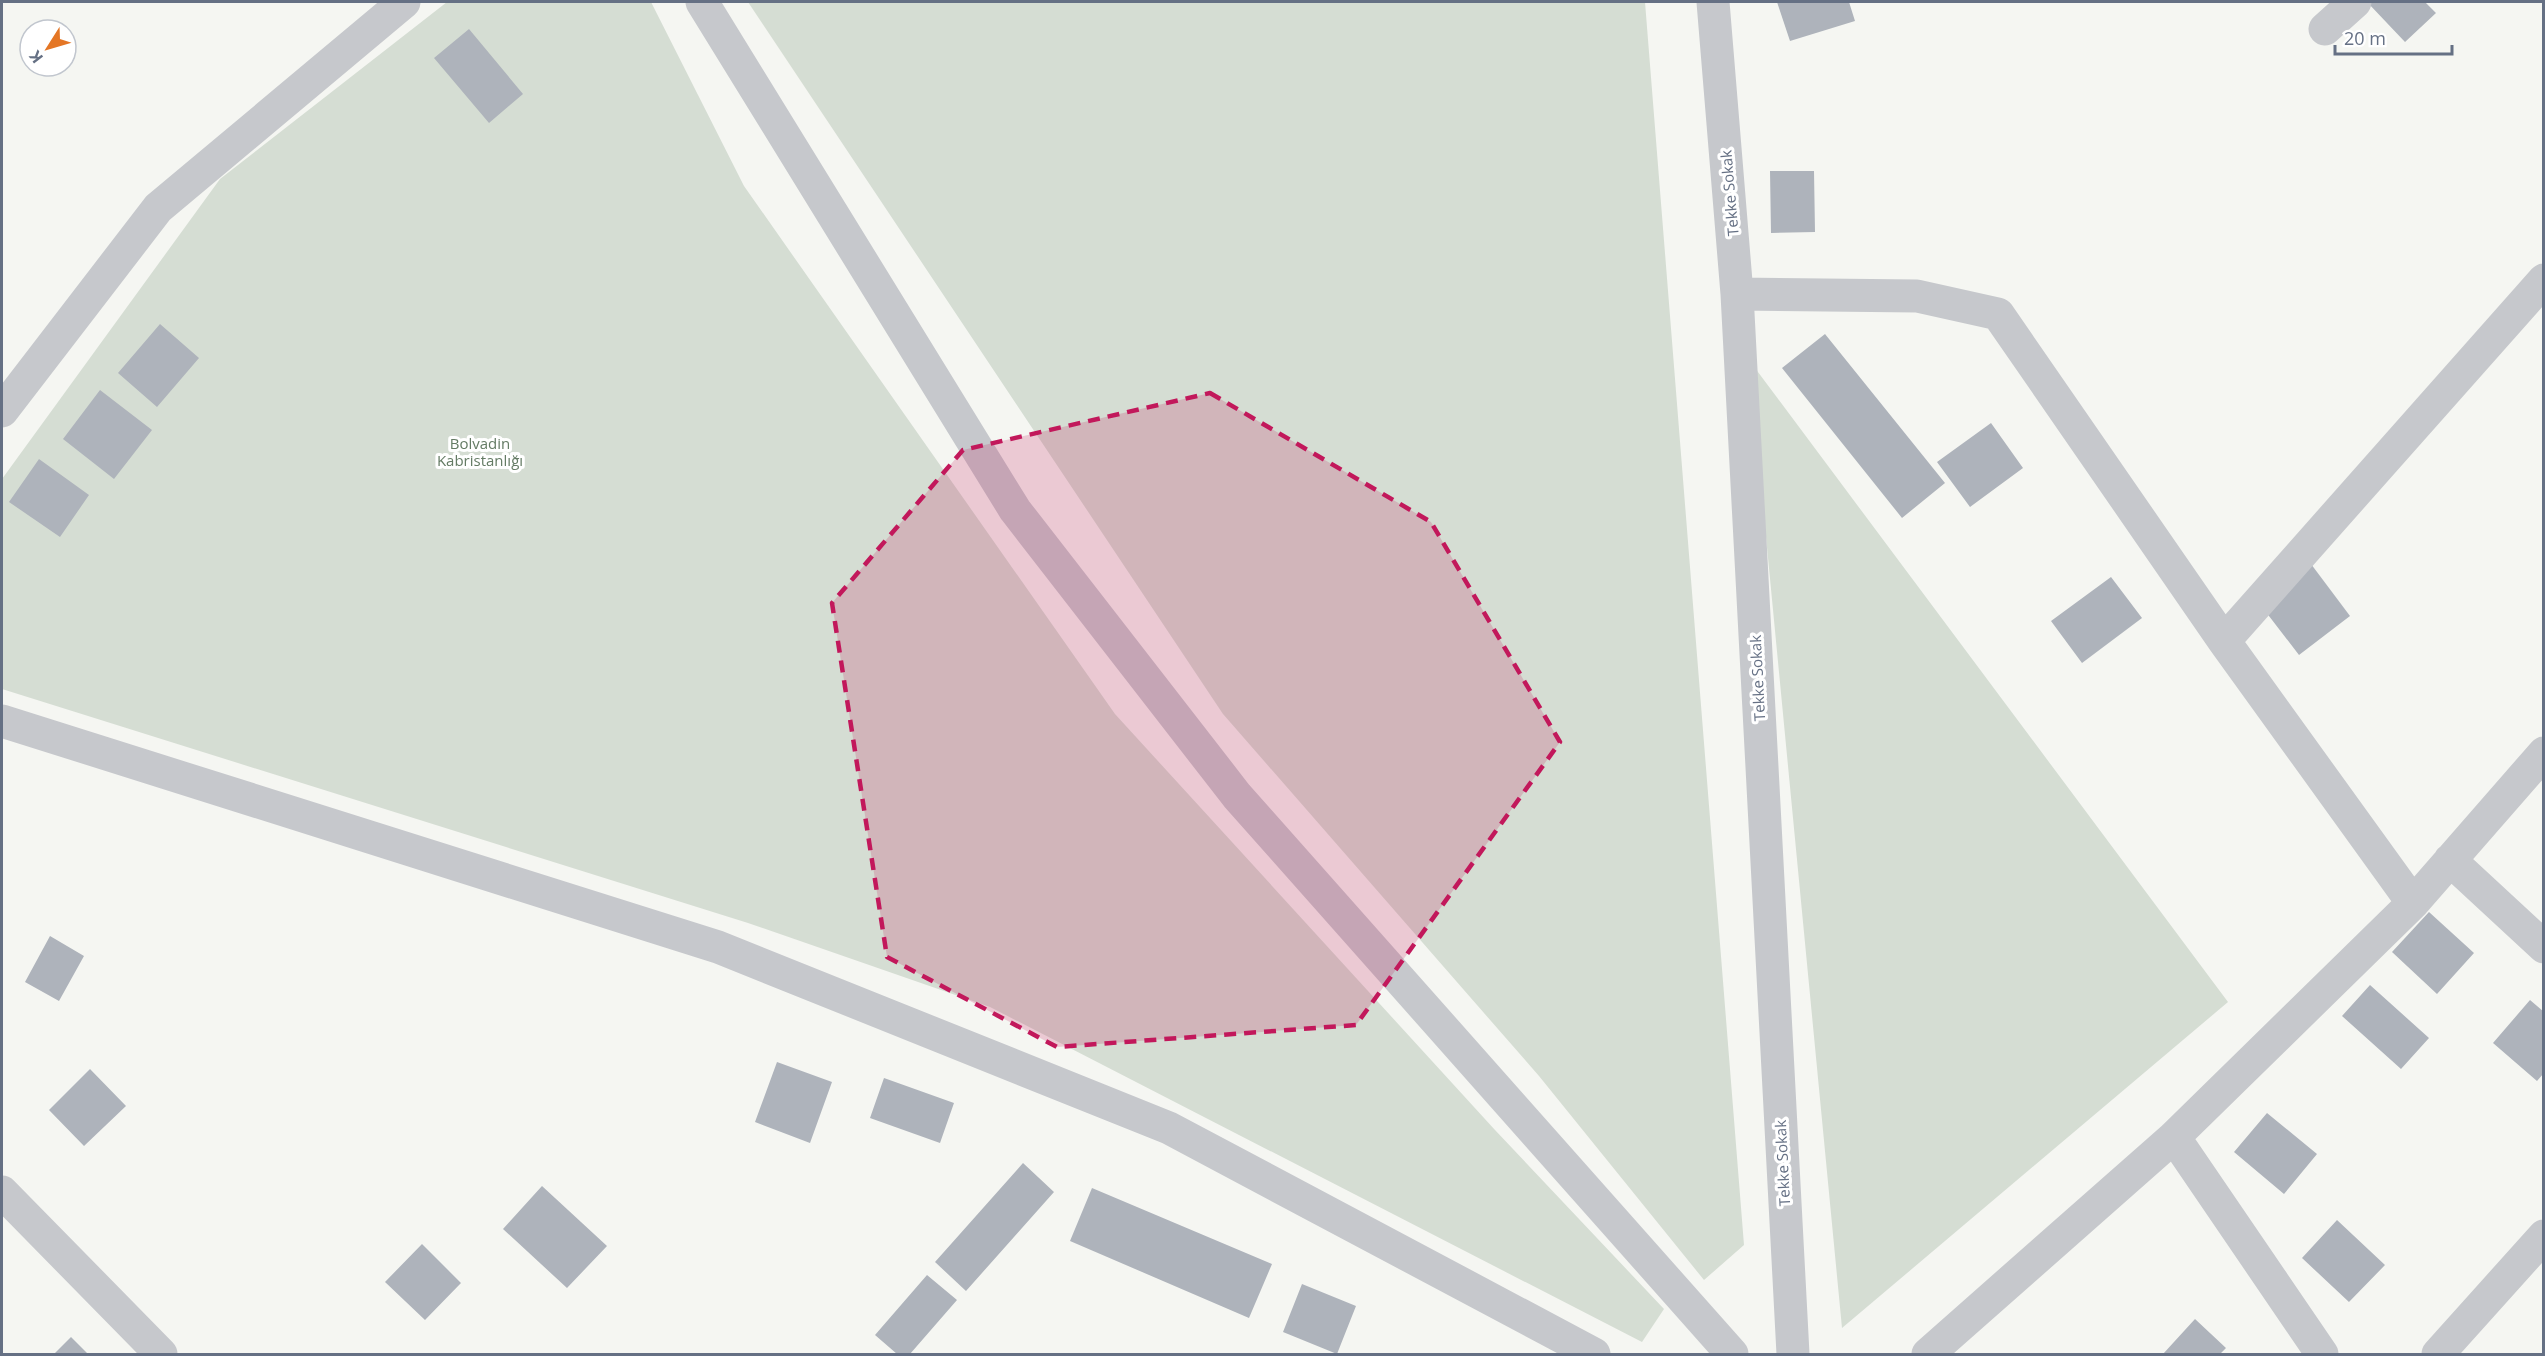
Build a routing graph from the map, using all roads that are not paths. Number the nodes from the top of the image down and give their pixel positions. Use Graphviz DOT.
graph roads {
  1 [pos="404,2"];
  2 [pos="702,2"];
  3 [pos="1713,2"];
  4 [pos="2355,2"];
  5 [pos="2325,29"];
  6 [pos="2544,280"];
  7 [pos="1737,294"];
  8 [pos="2,411"];
  9 [pos="2224,641"];
  10 [pos="2,722"];
  11 [pos="2544,753"];
  12 [pos="2450,860"];
  13 [pos="2414,903"];
  14 [pos="2544,947"];
  15 [pos="2174,1137"];
  16 [pos="2,1192"];
  17 [pos="2544,1236"];
  18 [pos="161,1354"];
  19 [pos="1594,1354"];
  20 [pos="1732,1354"];
  21 [pos="1793,1354"];
  22 [pos="1928,1354"];
  23 [pos="2322,1354"];
  24 [pos="2438,1354"];
  1 -- 8 [label="street"];
  2 -- 20 [label="street"];
  3 -- 7 [label="street, Tekke Sokak"];
  4 -- 5 [label="street"];
  6 -- 9 [label="street"];
  7 -- 9 [label="street"];
  7 -- 21 [label="street, Tekke Sokak"];
  9 -- 13 [label="street"];
  10 -- 19 [label="street"];
  11 -- 12 [label="street"];
  12 -- 13 [label="street"];
  12 -- 14 [label="street"];
  13 -- 15 [label="street"];
  15 -- 22 [label="street"];
  15 -- 23 [label="street"];
  16 -- 18 [label="street"];
  17 -- 24 [label="street"];
}
